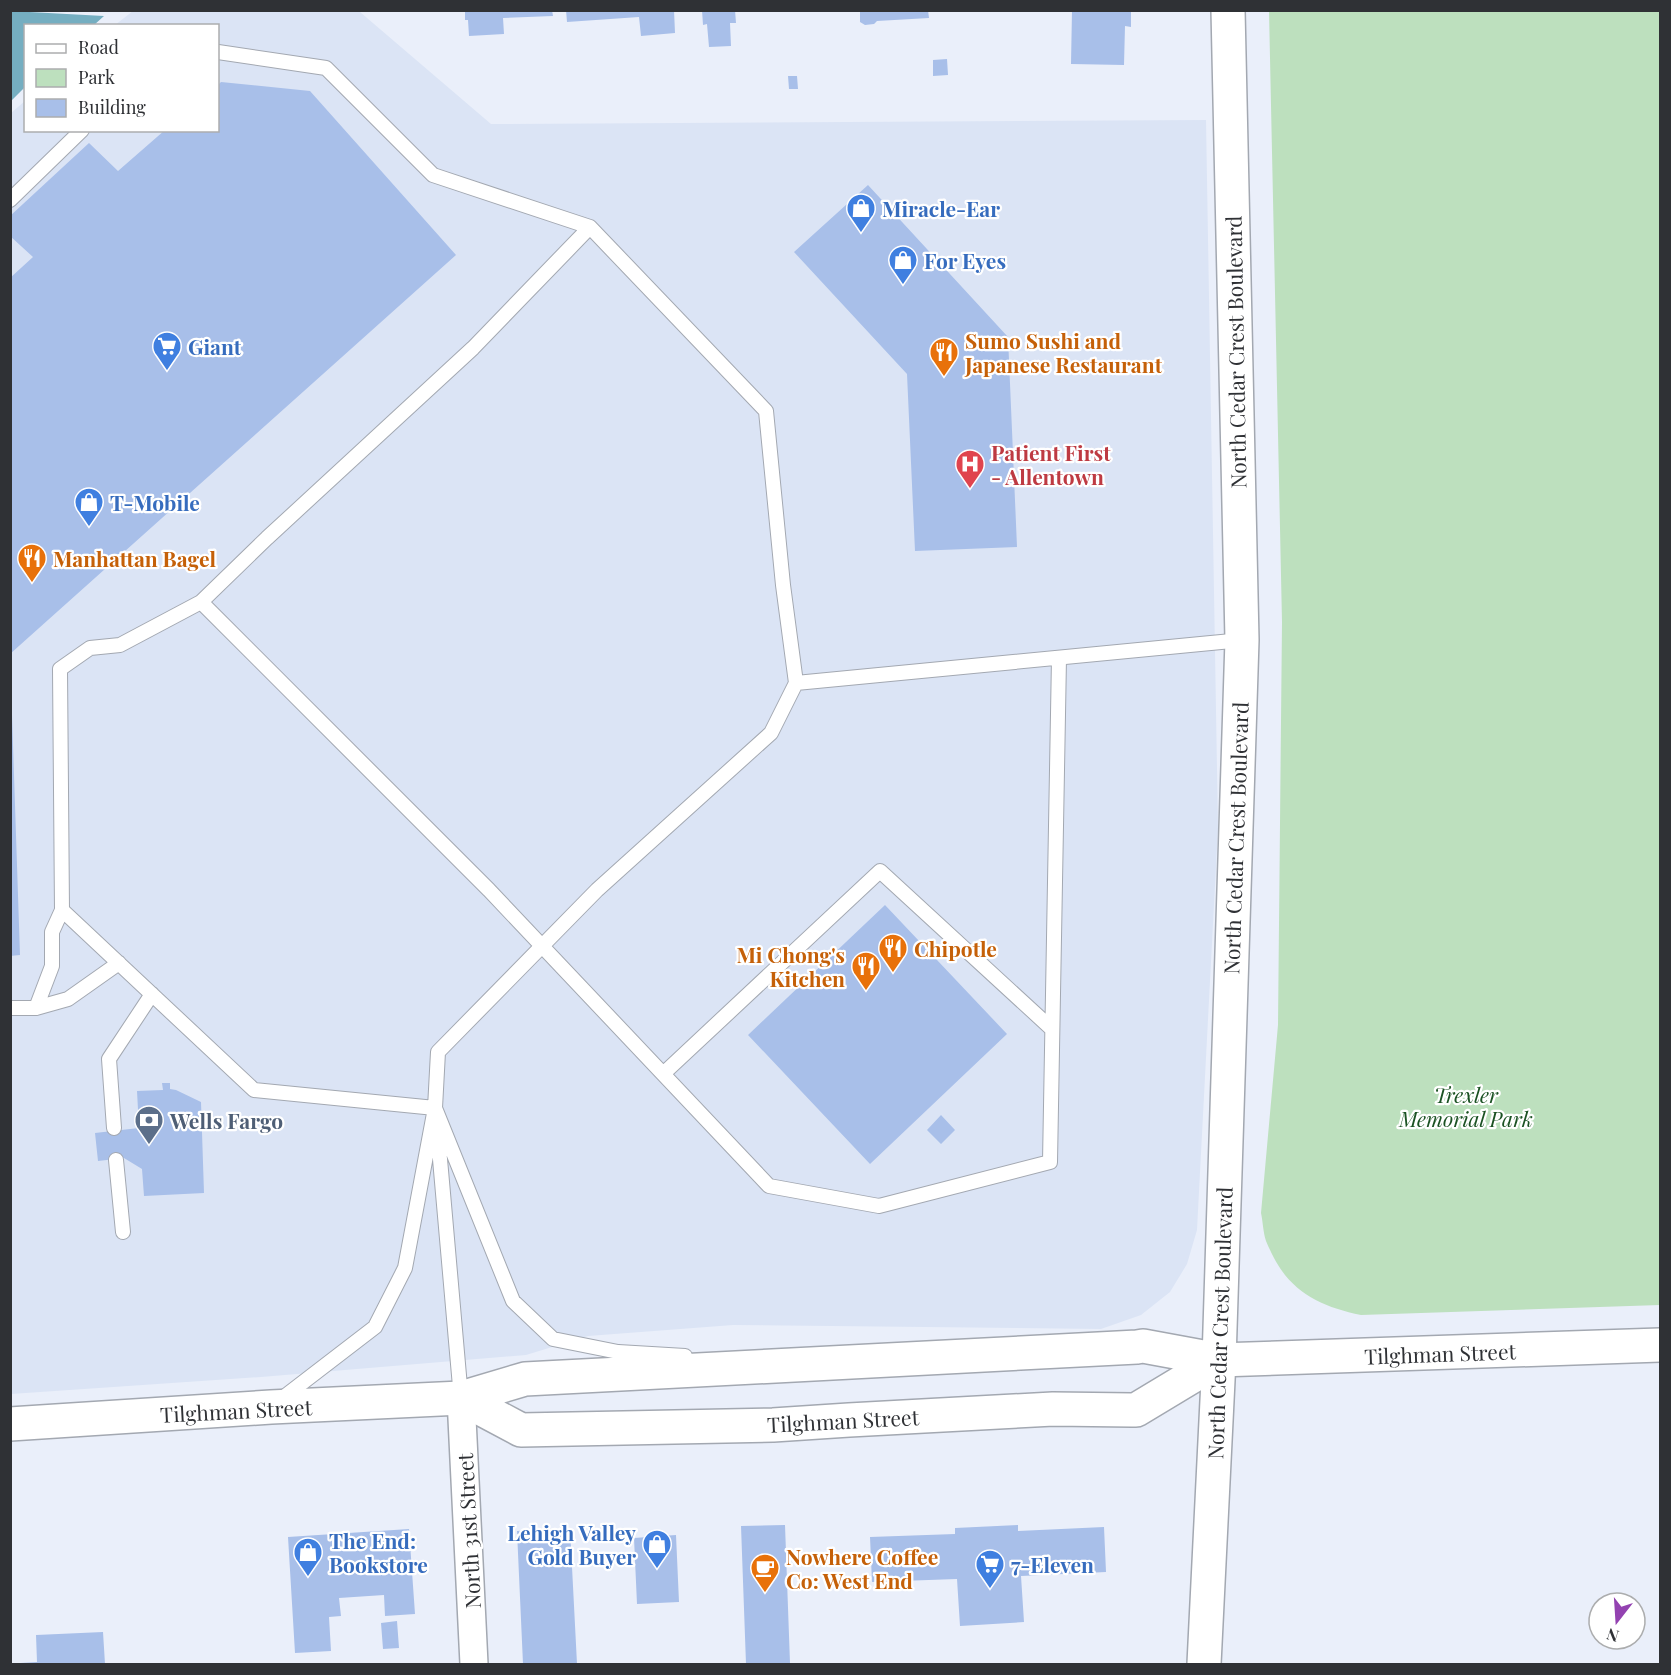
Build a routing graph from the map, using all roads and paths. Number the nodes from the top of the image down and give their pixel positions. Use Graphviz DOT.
graph roads {
  1 [pos="1228,10"];
  2 [pos="219,52"];
  3 [pos="80,132"];
  4 [pos="10,200"];
  5 [pos="590,227"];
  6 [pos="201,602"];
  7 [pos="1242,640"];
  8 [pos="1059,658"];
  9 [pos="796,683"];
  10 [pos="62,910"];
  11 [pos="541,946"];
  12 [pos="119,963"];
  13 [pos="152,994"];
  14 [pos="10,1008"];
  15 [pos="36,1008"];
  16 [pos="1052,1029"];
  17 [pos="663,1074"];
  18 [pos="435,1108"];
  19 [pos="114,1128"];
  20 [pos="116,1160"];
  21 [pos="123,1232"];
  22 [pos="1660,1346"];
  23 [pos="1219,1360"];
  24 [pos="787,1364"];
  25 [pos="461,1398"];
  26 [pos="271,1407"];
  27 [pos="10,1424"];
  28 [pos="474,1665"];
  29 [pos="1204,1665"];
  1 -- 7 [label="main road, North Cedar Crest Boulevard"];
  2 -- 5 [label="lane"];
  3 -- 4 [label="lane"];
  5 -- 6 [label="lane"];
  5 -- 9 [label="lane"];
  6 -- 10 [label="lane"];
  6 -- 11 [label="lane"];
  7 -- 8 [label="lane"];
  7 -- 23 [label="main road, North Cedar Crest Boulevard"];
  8 -- 9 [label="lane"];
  8 -- 16 [label="lane"];
  9 -- 11 [label="lane"];
  10 -- 12 [label="lane"];
  10 -- 15 [label="lane"];
  11 -- 17 [label="lane"];
  11 -- 18 [label="lane"];
  12 -- 13 [label="lane"];
  12 -- 15 [label="lane"];
  13 -- 18 [label="lane"];
  13 -- 19 [label="lane"];
  14 -- 15 [label="lane"];
  16 -- 17 [label="lane"];
  16 -- 17 [label="lane"];
  18 -- 24 [label="lane"];
  18 -- 25 [label="lane"];
  18 -- 26 [label="lane"];
  20 -- 21 [label="lane"];
  22 -- 23 [label="main road, Tilghman Street"];
  23 -- 24 [label="main road, Tilghman Street"];
  23 -- 25 [label="main road, Tilghman Street"];
  23 -- 29 [label="main road, North Cedar Crest Boulevard"];
  24 -- 25 [label="main road, Tilghman Street"];
  25 -- 26 [label="main road, Tilghman Street"];
  25 -- 28 [label="street, North 31st Street"];
  26 -- 27 [label="main road, Tilghman Street"];
}
